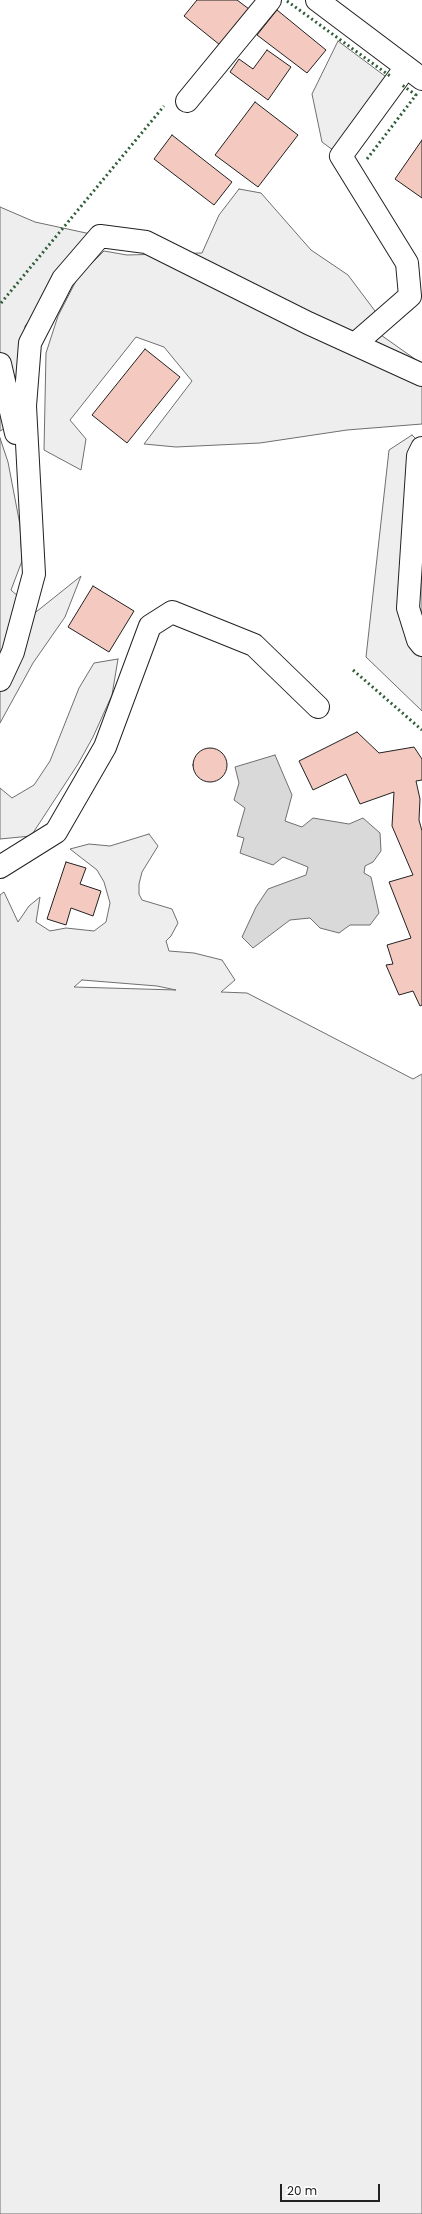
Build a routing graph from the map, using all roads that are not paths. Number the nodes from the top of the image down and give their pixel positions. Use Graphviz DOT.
graph roads {
  1 [pos="270,0"];
  2 [pos="317,0"];
  3 [pos="414,73"];
  4 [pos="187,101"];
  5 [pos="355,344"];
  6 [pos="0,364"];
  7 [pos="422,375"];
  8 [pos="422,448"];
  9 [pos="30,506"];
  10 [pos="422,646"];
  11 [pos="0,680"];
  12 [pos="318,707"];
  13 [pos="0,867"];
  1 -- 4 [label="street"];
  2 -- 3 [label="street"];
  3 -- 5 [label="street"];
  5 -- 7 [label="street"];
  5 -- 9 [label="street"];
  6 -- 9 [label="street"];
  8 -- 10 [label="street"];
  9 -- 11 [label="street"];
  12 -- 13 [label="street"];
}
